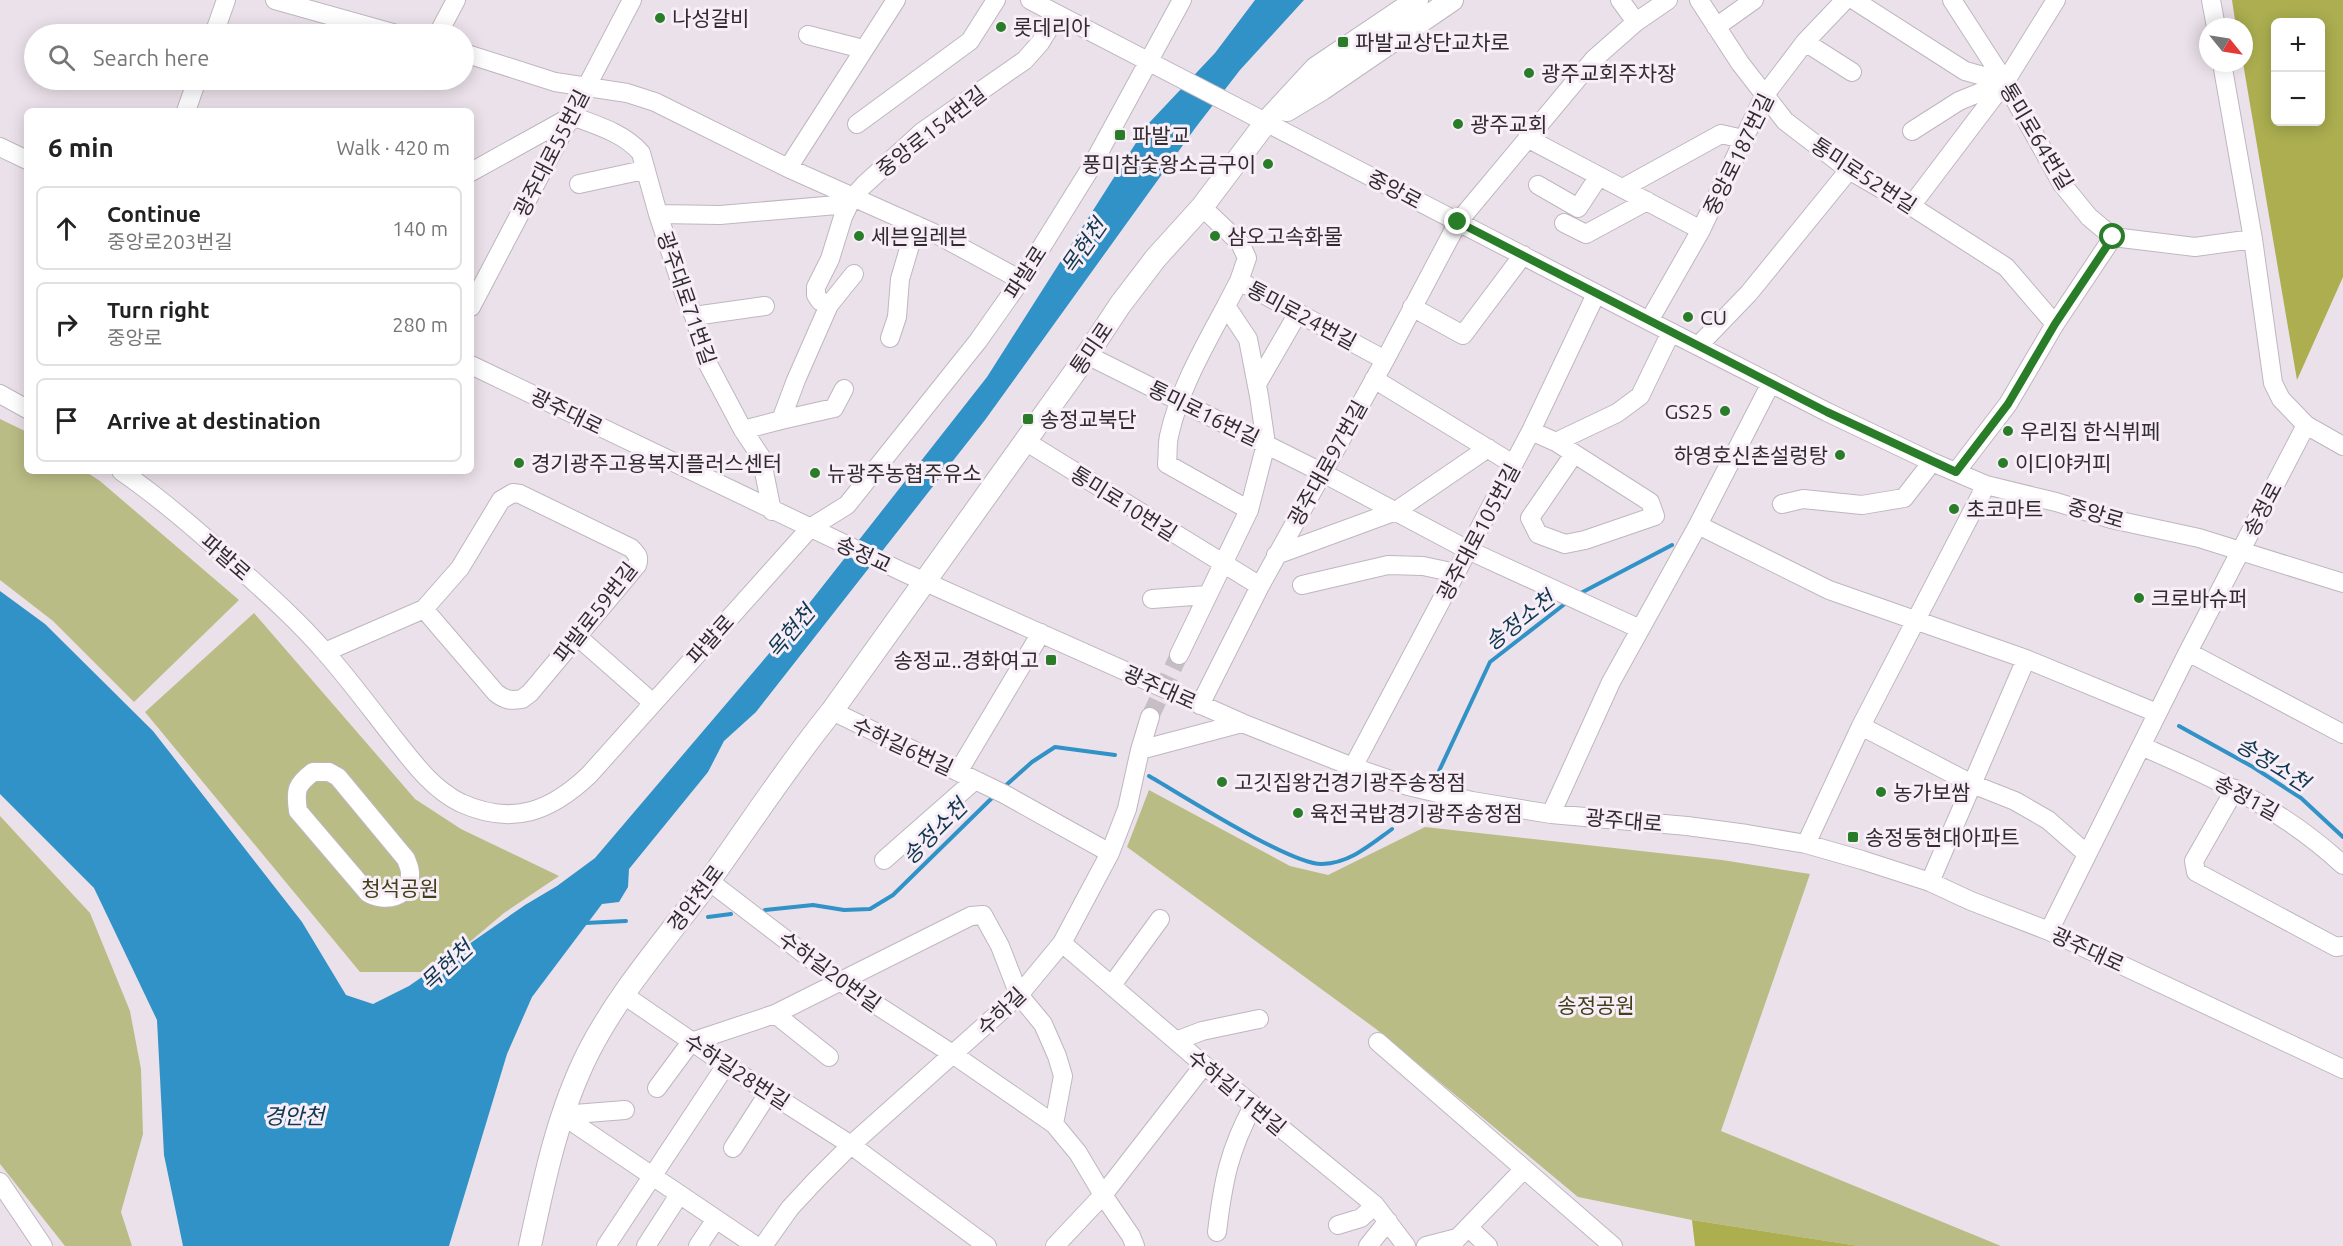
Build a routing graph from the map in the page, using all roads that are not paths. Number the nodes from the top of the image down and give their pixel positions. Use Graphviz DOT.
graph roads {
  1 [pos="226,0"];
  2 [pos="275,0"];
  3 [pos="456,0"];
  4 [pos="633,0"];
  5 [pos="896,0"];
  6 [pos="996,0"];
  7 [pos="1030,0"];
  8 [pos="1182,0"];
  9 [pos="1417,0"];
  10 [pos="1452,0"];
  11 [pos="1620,0"];
  12 [pos="1668,0"];
  13 [pos="1699,0"];
  14 [pos="1754,0"];
  15 [pos="1845,0"];
  16 [pos="1854,0"];
  17 [pos="1952,0"];
  18 [pos="2056,0"];
  19 [pos="2211,0"];
  20 [pos="1057,15"];
  21 [pos="2214,18"];
  22 [pos="1636,22"];
  23 [pos="217,24"];
  24 [pos="360,24"];
  25 [pos="443,24"];
  26 [pos="1716,27"];
  27 [pos="808,34"];
  28 [pos="1805,42"];
  29 [pos="863,50"];
  30 [pos="474,56"];
  31 [pos="1151,63"];
  32 [pos="1852,72"];
  33 [pos="2224,72"];
  34 [pos="2005,82"];
  35 [pos="585,88"];
  36 [pos="193,90"];
  37 [pos="1764,96"];
  38 [pos="187,108"];
  39 [pos="572,116"];
  40 [pos="1267,121"];
  41 [pos="857,124"];
  42 [pos="1912,131"];
  43 [pos="1527,138"];
  44 [pos="1743,139"];
  45 [pos="0,147"];
  46 [pos="24,158"];
  47 [pos="788,168"];
  48 [pos="474,170"];
  49 [pos="644,170"];
  50 [pos="1849,170"];
  51 [pos="1599,176"];
  52 [pos="579,184"];
  53 [pos="1538,185"];
  54 [pos="1623,188"];
  55 [pos="852,198"];
  56 [pos="1647,201"];
  57 [pos="1911,206"];
  58 [pos="1202,207"];
  59 [pos="658,214"];
  60 [pos="1458,222"];
  61 [pos="1563,223"];
  62 [pos="916,225"];
  63 [pos="1701,230"];
  64 [pos="2113,237"];
  65 [pos="2253,238"];
  66 [pos="1523,255"];
  67 [pos="854,274"];
  68 [pos="1021,280"];
  69 [pos="1239,281"];
  70 [pos="1596,294"];
  71 [pos="474,301"];
  72 [pos="830,304"];
  73 [pos="765,306"];
  74 [pos="1226,306"];
  75 [pos="1412,307"];
  76 [pos="1298,313"];
  77 [pos="694,316"];
  78 [pos="1649,321"];
  79 [pos="2055,324"];
  80 [pos="1671,332"];
  81 [pos="890,338"];
  82 [pos="1698,346"];
  83 [pos="1087,355"];
  84 [pos="1385,360"];
  85 [pos="474,366"];
  86 [pos="1374,379"];
  87 [pos="1771,383"];
  88 [pos="1257,384"];
  89 [pos="844,388"];
  90 [pos="0,394"];
  91 [pos="1181,401"];
  92 [pos="24,408"];
  93 [pos="781,420"];
  94 [pos="2306,425"];
  95 [pos="744,430"];
  96 [pos="1531,431"];
  97 [pos="1025,441"];
  98 [pos="1556,442"];
  99 [pos="1266,444"];
  100 [pos="2343,446"];
  101 [pos="1488,448"];
  102 [pos="1574,454"];
  103 [pos="1932,462"];
  104 [pos="1513,464"];
  105 [pos="1321,472"];
  106 [pos="1956,472"];
  107 [pos="126,474"];
  108 [pos="1986,485"];
  109 [pos="1782,504"];
  110 [pos="1249,510"];
  111 [pos="772,511"];
  112 [pos="1396,512"];
  113 [pos="1698,525"];
  114 [pos="817,532"];
  115 [pos="1468,550"];
  116 [pos="2240,550"];
  117 [pos="1276,555"];
  118 [pos="1223,565"];
  119 [pos="903,572"];
  120 [pos="1456,573"];
  121 [pos="924,582"];
  122 [pos="2343,583"];
  123 [pos="1302,585"];
  124 [pos="1260,586"];
  125 [pos="1207,595"];
  126 [pos="1152,599"];
  127 [pos="424,609"];
  128 [pos="1917,620"];
  129 [pos="1640,629"];
  130 [pos="1041,633"];
  131 [pos="578,637"];
  132 [pos="325,652"];
  133 [pos="2187,652"];
  134 [pos="1179,654"];
  135 [pos="2026,659"];
  136 [pos="653,703"];
  137 [pos="1200,705"];
  138 [pos="832,711"];
  139 [pos="2157,713"];
  140 [pos="1150,717"];
  141 [pos="1242,723"];
  142 [pos="1862,726"];
  143 [pos="2343,734"];
  144 [pos="2141,746"];
  145 [pos="1140,750"];
  146 [pos="1353,767"];
  147 [pos="967,776"];
  148 [pos="1972,784"];
  149 [pos="2235,789"];
  150 [pos="1551,813"];
  151 [pos="1806,844"];
  152 [pos="1110,853"];
  153 [pos="2087,854"];
  154 [pos="406,858"];
  155 [pos="884,860"];
  156 [pos="2343,865"];
  157 [pos="709,881"];
  158 [pos="1930,882"];
  159 [pos="1160,919"];
  160 [pos="2049,931"];
  161 [pos="1062,944"];
  162 [pos="2343,946"];
  163 [pos="841,982"];
  164 [pos="1112,985"];
  165 [pos="624,995"];
  166 [pos="1019,995"];
  167 [pos="775,1014"];
  168 [pos="1259,1020"];
  169 [pos="1176,1041"];
  170 [pos="691,1042"];
  171 [pos="1378,1042"];
  172 [pos="954,1055"];
  173 [pos="829,1057"];
  174 [pos="726,1065"];
  175 [pos="1204,1065"];
  176 [pos="2343,1069"];
  177 [pos="657,1088"];
  178 [pos="769,1092"];
  179 [pos="1253,1106"];
  180 [pos="625,1110"];
  181 [pos="562,1115"];
  182 [pos="1054,1124"];
  183 [pos="851,1145"];
  184 [pos="733,1148"];
  185 [pos="1524,1169"];
  186 [pos="651,1176"];
  187 [pos="0,1182"];
  188 [pos="679,1195"];
  189 [pos="1102,1195"];
  190 [pos="1375,1205"];
  191 [pos="716,1219"];
  192 [pos="1388,1221"];
  193 [pos="1338,1225"];
  194 [pos="1217,1232"];
  195 [pos="1458,1237"];
  196 [pos="43,1246"];
  197 [pos="530,1246"];
  198 [pos="606,1246"];
  199 [pos="646,1246"];
  200 [pos="698,1246"];
  201 [pos="756,1246"];
  202 [pos="763,1246"];
  203 [pos="987,1246"];
  204 [pos="1055,1246"];
  205 [pos="1135,1246"];
  206 [pos="1368,1246"];
  207 [pos="1406,1246"];
  208 [pos="1426,1246"];
  209 [pos="1488,1246"];
  210 [pos="1613,1246"];
  1 -- 23 [label="street"];
  2 -- 24 [label="street"];
  3 -- 25 [label="street"];
  4 -- 35 [label="street, 광주대로55번길"];
  5 -- 29 [label="street"];
  6 -- 41 [label="street"];
  7 -- 20 [label="street"];
  8 -- 31 [label="street, 파발로"];
  9 -- 40 [label="main road, 통미로"];
  10 -- 40 [label="main road, 통미로"];
  11 -- 22 [label="street"];
  12 -- 22 [label="street, 광주대로97번길"];
  13 -- 26 [label="street, 통미로52번길"];
  14 -- 26 [label="street"];
  15 -- 28 [label="street, 중앙로187번길"];
  16 -- 34 [label="street"];
  17 -- 34 [label="street, 통미로64번길"];
  18 -- 34 [label="street"];
  19 -- 21 [label="street"];
  20 -- 31 [label="street"];
  20 -- 55 [label="street, 중앙로154번길"];
  22 -- 43 [label="street, 광주대로97번길"];
  26 -- 37 [label="street, 통미로52번길"];
  27 -- 29 [label="street"];
  28 -- 32 [label="street"];
  28 -- 37 [label="street, 중앙로187번길"];
  29 -- 47 [label="street"];
  30 -- 35 [label="street"];
  31 -- 40 [label="street, 중앙로"];
  31 -- 68 [label="street, 파발로"];
  33 -- 65 [label="street"];
  34 -- 42 [label="street"];
  34 -- 57 [label="street"];
  34 -- 64 [label="street, 통미로64번길"];
  35 -- 39 [label="street, 광주대로55번길"];
  35 -- 47 [label="street"];
  36 -- 38 [label="street"];
  37 -- 44 [label="street, 중앙로187번길"];
  37 -- 50 [label="street, 통미로52번길"];
  39 -- 48 [label="street"];
  39 -- 49 [label="street, 광주대로71번길"];
  39 -- 71 [label="street, 광주대로55번길"];
  40 -- 58 [label="main road, 통미로"];
  40 -- 60 [label="street, 중앙로"];
  43 -- 51 [label="street"];
  43 -- 60 [label="street, 광주대로97번길"];
  44 -- 54 [label="street"];
  44 -- 63 [label="street, 중앙로187번길"];
  45 -- 46 [label="street"];
  47 -- 55 [label="street"];
  49 -- 52 [label="street"];
  49 -- 59 [label="street, 광주대로71번길"];
  50 -- 57 [label="street, 통미로52번길"];
  50 -- 82 [label="street"];
  51 -- 53 [label="street"];
  51 -- 54 [label="street"];
  54 -- 56 [label="street"];
  55 -- 59 [label="street"];
  55 -- 62 [label="street"];
  55 -- 72 [label="street, 중앙로154번길"];
  56 -- 61 [label="street"];
  56 -- 63 [label="street"];
  57 -- 79 [label="street, 통미로52번길"];
  58 -- 69 [label="street, 통미로24번길"];
  58 -- 83 [label="main road, 통미로"];
  59 -- 77 [label="street, 광주대로71번길"];
  60 -- 66 [label="street, 중앙로"];
  60 -- 75 [label="street, 광주대로97번길"];
  62 -- 68 [label="street"];
  62 -- 81 [label="street"];
  63 -- 78 [label="street, 중앙로187번길"];
  64 -- 65 [label="street"];
  64 -- 79 [label="street"];
  65 -- 94 [label="street"];
  66 -- 70 [label="street, 중앙로"];
  66 -- 75 [label="street"];
  67 -- 72 [label="street"];
  68 -- 114 [label="street, 파발로"];
  69 -- 74 [label="street"];
  69 -- 76 [label="street, 통미로24번길"];
  70 -- 78 [label="street, 중앙로"];
  70 -- 96 [label="street, 광주대로105번길"];
  72 -- 93 [label="street"];
  73 -- 77 [label="street"];
  74 -- 88 [label="street"];
  74 -- 91 [label="street"];
  75 -- 84 [label="street, 광주대로97번길"];
  76 -- 84 [label="street, 통미로24번길"];
  76 -- 88 [label="street"];
  77 -- 95 [label="street, 광주대로71번길"];
  78 -- 80 [label="street, 중앙로"];
  79 -- 106 [label="street"];
  80 -- 82 [label="street, 중앙로"];
  80 -- 98 [label="street"];
  82 -- 87 [label="street, 중앙로"];
  83 -- 91 [label="street, 통미로16번길"];
  83 -- 97 [label="main road, 통미로"];
  84 -- 86 [label="street, 광주대로97번길"];
  85 -- 111 [label="street, 광주대로"];
  86 -- 101 [label="street"];
  86 -- 105 [label="street, 광주대로97번길"];
  87 -- 103 [label="street, 중앙로"];
  87 -- 113 [label="street"];
  88 -- 99 [label="street"];
  89 -- 93 [label="street"];
  90 -- 92 [label="street"];
  91 -- 99 [label="street, 통미로16번길"];
  91 -- 110 [label="street"];
  93 -- 95 [label="street"];
  94 -- 100 [label="street"];
  94 -- 116 [label="street, 송정로"];
  95 -- 111 [label="street, 광주대로71번길"];
  96 -- 98 [label="street"];
  96 -- 104 [label="street, 광주대로105번길"];
  97 -- 118 [label="street, 통미로10번길"];
  97 -- 121 [label="main road, 통미로"];
  98 -- 102 [label="street"];
  99 -- 105 [label="street, 통미로16번길"];
  99 -- 110 [label="street"];
  101 -- 104 [label="street"];
  101 -- 112 [label="street"];
  102 -- 102 [label="street"];
  103 -- 106 [label="street, 중앙로"];
  103 -- 109 [label="street"];
  104 -- 115 [label="street, 광주대로105번길"];
  105 -- 112 [label="street, 통미로16번길"];
  105 -- 117 [label="street, 광주대로97번길"];
  106 -- 108 [label="street, 중앙로"];
  107 -- 132 [label="street, 파발로"];
  108 -- 116 [label="street, 중앙로"];
  108 -- 128 [label="street"];
  110 -- 118 [label="street"];
  111 -- 114 [label="street, 광주대로"];
  112 -- 115 [label="street, 통미로16번길"];
  112 -- 117 [label="street"];
  113 -- 128 [label="street"];
  113 -- 129 [label="street"];
  114 -- 119 [label="street, 송정교"];
  114 -- 136 [label="street, 파발로"];
  115 -- 120 [label="street, 광주대로105번길"];
  115 -- 129 [label="street, 통미로16번길"];
  116 -- 122 [label="street, 중앙로"];
  116 -- 133 [label="street, 송정로"];
  117 -- 124 [label="street, 광주대로97번길"];
  118 -- 124 [label="street, 통미로10번길"];
  118 -- 125 [label="street"];
  119 -- 121 [label="street, 광주대로"];
  120 -- 123 [label="street"];
  120 -- 146 [label="street, 광주대로105번길"];
  121 -- 130 [label="street, 광주대로"];
  121 -- 138 [label="main road, 경안천로"];
  124 -- 137 [label="street, 광주대로97번길"];
  125 -- 126 [label="street"];
  125 -- 134 [label="street"];
  127 -- 131 [label="street, 파발로59번길"];
  127 -- 131 [label="street, 파발로59번길"];
  127 -- 132 [label="street, 파발로59번길"];
  128 -- 135 [label="street"];
  128 -- 142 [label="street"];
  129 -- 150 [label="street"];
  130 -- 137 [label="street, 광주대로"];
  130 -- 147 [label="street"];
  131 -- 136 [label="street"];
  132 -- 136 [label="street, 파발로"];
  133 -- 139 [label="street, 송정로"];
  133 -- 143 [label="street"];
  135 -- 139 [label="street"];
  135 -- 148 [label="street"];
  137 -- 141 [label="street, 광주대로"];
  138 -- 147 [label="street, 수하길6번길"];
  138 -- 157 [label="main road, 경안천로"];
  139 -- 144 [label="street, 송정로"];
  140 -- 145 [label="street, 수하길"];
  141 -- 145 [label="street"];
  141 -- 146 [label="street, 광주대로"];
  142 -- 148 [label="street"];
  142 -- 151 [label="street"];
  144 -- 149 [label="street, 송정1길"];
  144 -- 153 [label="street, 송정로"];
  145 -- 152 [label="street, 수하길"];
  146 -- 150 [label="street, 광주대로"];
  147 -- 152 [label="street, 수하길6번길"];
  147 -- 155 [label="street"];
  148 -- 153 [label="street"];
  148 -- 158 [label="street"];
  149 -- 156 [label="street, 송정1길"];
  149 -- 162 [label="street"];
  150 -- 151 [label="street, 광주대로"];
  151 -- 158 [label="street, 광주대로"];
  152 -- 161 [label="street, 수하길"];
  153 -- 160 [label="street, 송정로"];
  154 -- 154 [label="street"];
  157 -- 163 [label="street, 수하길20번길"];
  157 -- 165 [label="main road, 경안천로"];
  158 -- 160 [label="street, 광주대로"];
  159 -- 164 [label="street"];
  160 -- 176 [label="street, 광주대로"];
  161 -- 164 [label="street, 수하길11번길"];
  161 -- 166 [label="street, 수하길"];
  163 -- 166 [label="street"];
  163 -- 167 [label="street"];
  163 -- 172 [label="street, 수하길20번길"];
  164 -- 169 [label="street, 수하길11번길"];
  165 -- 170 [label="street, 수하길28번길"];
  165 -- 181 [label="main road, 경안천로"];
  166 -- 172 [label="street, 수하길"];
  166 -- 182 [label="street"];
  167 -- 170 [label="street"];
  167 -- 173 [label="street"];
  168 -- 169 [label="street"];
  169 -- 175 [label="street, 수하길11번길"];
  170 -- 174 [label="street, 수하길28번길"];
  170 -- 177 [label="street"];
  171 -- 185 [label="street"];
  172 -- 182 [label="street, 수하길20번길"];
  172 -- 183 [label="street, 수하길"];
  174 -- 178 [label="street, 수하길28번길"];
  174 -- 186 [label="street"];
  175 -- 179 [label="street, 수하길11번길"];
  175 -- 189 [label="street"];
  178 -- 183 [label="street, 수하길28번길"];
  178 -- 184 [label="street"];
  179 -- 190 [label="street, 수하길11번길"];
  179 -- 194 [label="street"];
  180 -- 181 [label="street"];
  181 -- 186 [label="street"];
  181 -- 197 [label="main road, 경안천로"];
  182 -- 189 [label="street, 수하길20번길"];
  183 -- 202 [label="street, 수하길"];
  183 -- 203 [label="street, 수하길28번길"];
  185 -- 195 [label="street"];
  185 -- 210 [label="street"];
  186 -- 188 [label="street"];
  186 -- 198 [label="street"];
  187 -- 196 [label="street"];
  188 -- 191 [label="street"];
  188 -- 199 [label="street"];
  189 -- 204 [label="street"];
  189 -- 205 [label="street, 수하길20번길"];
  190 -- 192 [label="street, 수하길11번길"];
  190 -- 193 [label="street"];
  191 -- 200 [label="street"];
  191 -- 201 [label="street"];
  192 -- 206 [label="street"];
  192 -- 207 [label="street, 수하길11번길"];
  195 -- 208 [label="street"];
  195 -- 209 [label="street"];
}
